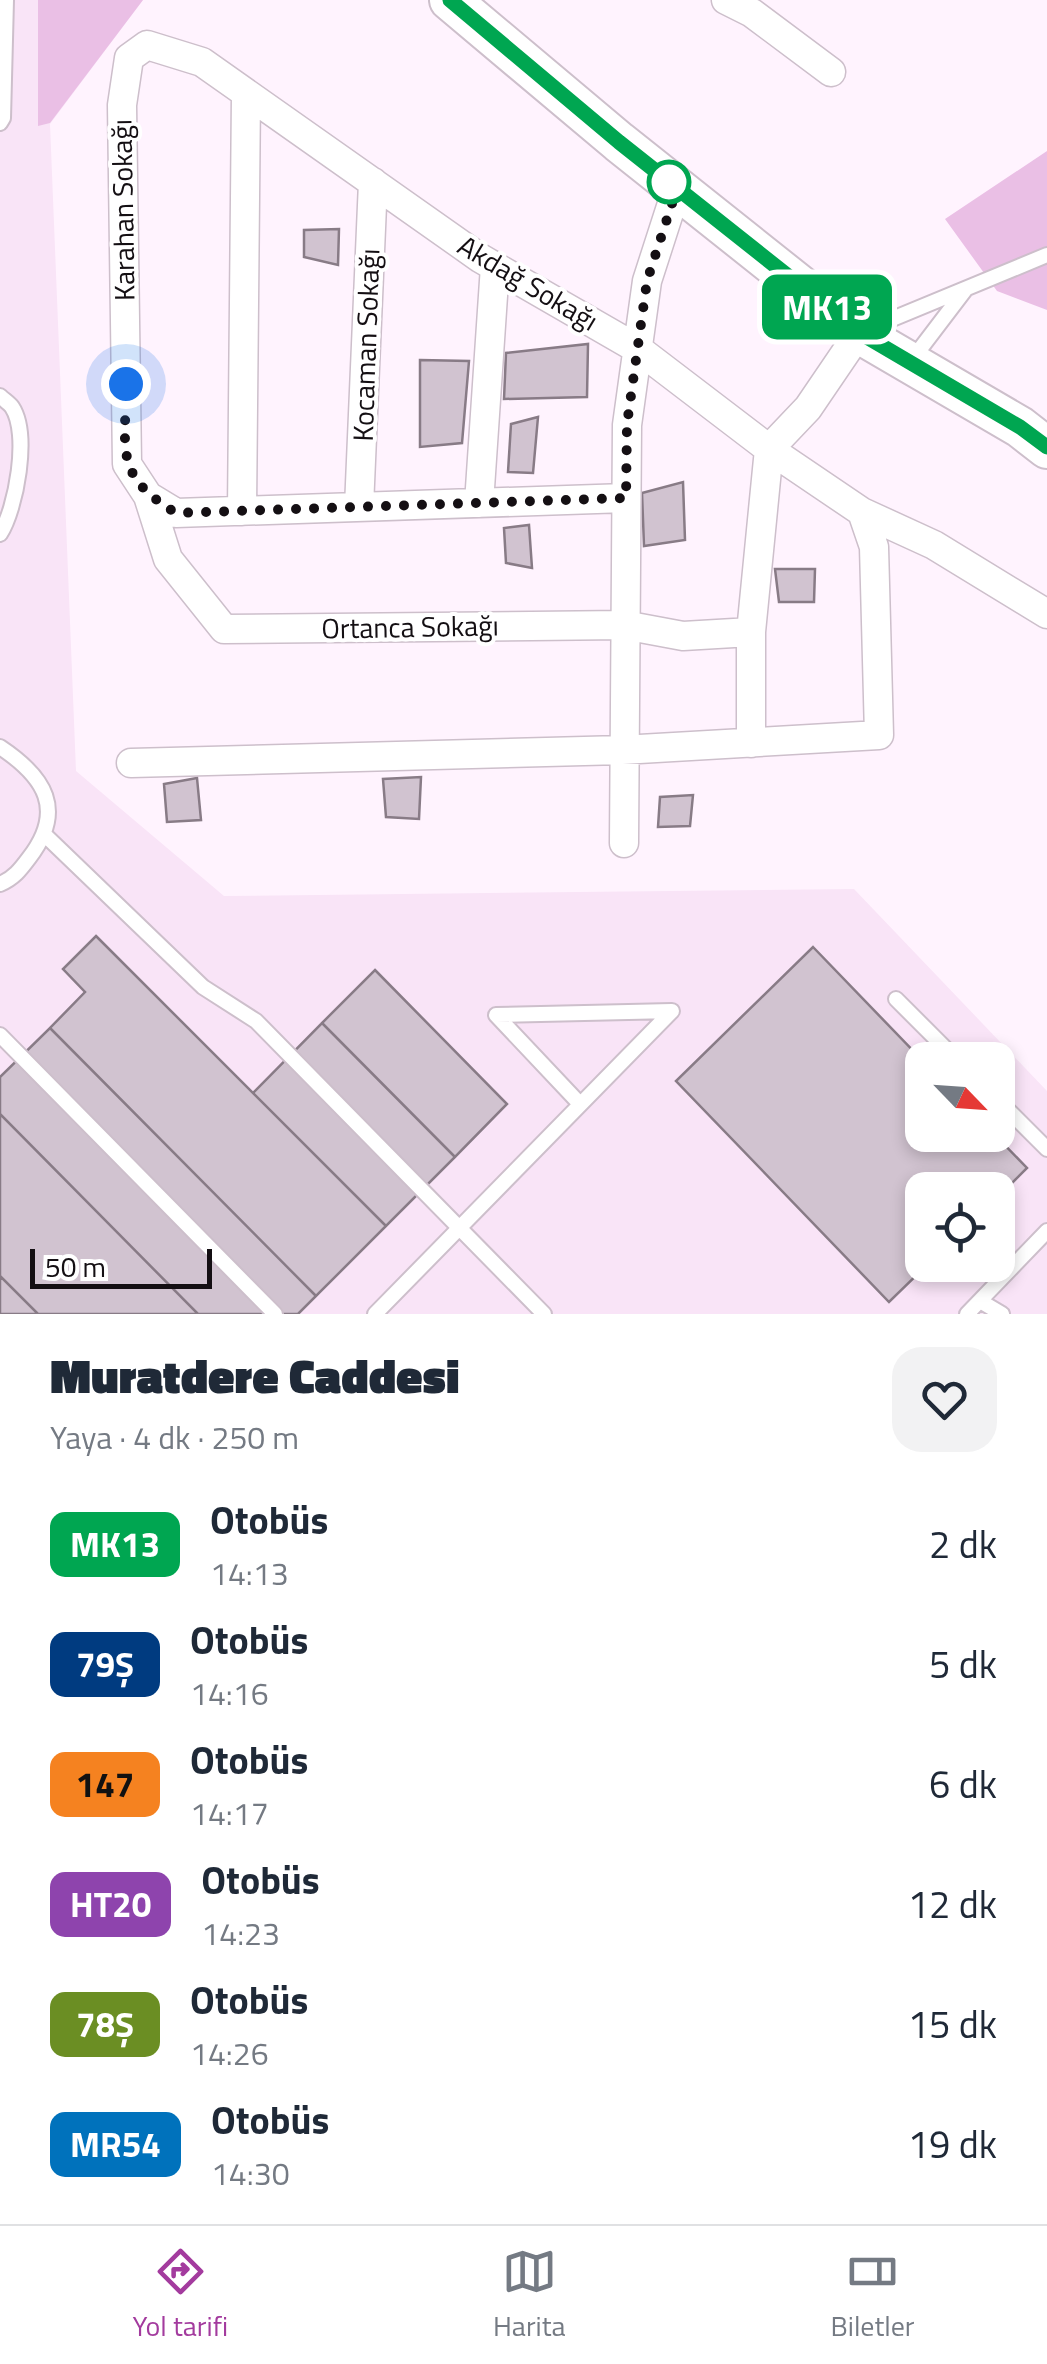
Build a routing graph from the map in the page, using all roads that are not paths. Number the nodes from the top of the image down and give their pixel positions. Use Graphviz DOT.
graph roads {
  1 [pos="6,0"];
  2 [pos="450,0"];
  3 [pos="726,0"];
  4 [pos="147,46"];
  5 [pos="831,72"];
  6 [pos="246,94"];
  7 [pos="0,124"];
  8 [pos="372,182"];
  9 [pos="677,188"];
  10 [pos="1047,255"];
  11 [pos="495,266"];
  12 [pos="965,290"];
  13 [pos="860,333"];
  14 [pos="638,349"];
  15 [pos="910,363"];
  16 [pos="0,396"];
  17 [pos="1038,436"];
  18 [pos="769,448"];
  19 [pos="148,496"];
  20 [pos="626,498"];
  21 [pos="480,503"];
  22 [pos="359,507"];
  23 [pos="242,510"];
  24 [pos="862,512"];
  25 [pos="0,534"];
  26 [pos="1047,614"];
  27 [pos="624,625"];
  28 [pos="750,632"];
  29 [pos="752,742"];
  30 [pos="0,747"];
  31 [pos="622,750"];
  32 [pos="131,763"];
  33 [pos="46,836"];
  34 [pos="624,842"];
  35 [pos="0,884"];
  36 [pos="896,999"];
  37 [pos="0,1035"];
  38 [pos="939,1042"];
  39 [pos="580,1104"];
  40 [pos="1015,1117"];
  41 [pos="1047,1148"];
  42 [pos="458,1230"];
  43 [pos="1047,1231"];
  44 [pos="980,1300"];
  45 [pos="275,1314"];
  46 [pos="374,1314"];
  47 [pos="544,1314"];
  48 [pos="967,1314"];
  49 [pos="1002,1314"];
  1 -- 7 [label="lane"];
  2 -- 9 [label="main road"];
  3 -- 5 [label="street"];
  4 -- 6 [label="street, Akdağ Sokağı"];
  4 -- 19 [label="street, Karahan Sokağı"];
  6 -- 8 [label="street, Akdağ Sokağı"];
  6 -- 23 [label="street"];
  8 -- 11 [label="street, Akdağ Sokağı"];
  8 -- 22 [label="street, Kocaman Sokağı"];
  9 -- 13 [label="main road"];
  9 -- 14 [label="street"];
  10 -- 12 [label="lane"];
  11 -- 14 [label="street, Akdağ Sokağı"];
  11 -- 21 [label="street"];
  12 -- 13 [label="lane"];
  12 -- 15 [label="lane"];
  13 -- 15 [label="main road"];
  13 -- 18 [label="street"];
  14 -- 18 [label="street, Akdağ Sokağı"];
  14 -- 20 [label="street"];
  15 -- 17 [label="main road"];
  16 -- 25 [label="lane"];
  18 -- 24 [label="street, Akdağ Sokağı"];
  18 -- 28 [label="street"];
  19 -- 23 [label="street"];
  19 -- 27 [label="street, Ortanca Sokağı"];
  20 -- 21 [label="street"];
  20 -- 27 [label="street"];
  21 -- 22 [label="street"];
  22 -- 23 [label="street"];
  24 -- 26 [label="street, Akdağ Sokağı"];
  24 -- 29 [label="street"];
  27 -- 28 [label="street, Ortanca Sokağı"];
  27 -- 31 [label="street"];
  28 -- 29 [label="street"];
  29 -- 31 [label="street"];
  30 -- 33 [label="lane"];
  31 -- 32 [label="street"];
  31 -- 34 [label="street"];
  33 -- 35 [label="lane"];
  33 -- 42 [label="lane"];
  36 -- 38 [label="lane"];
  37 -- 45 [label="lane"];
  39 -- 39 [label="lane"];
  39 -- 42 [label="lane"];
  40 -- 41 [label="lane"];
  42 -- 46 [label="lane"];
  42 -- 47 [label="lane"];
  43 -- 44 [label="lane"];
  44 -- 48 [label="lane"];
  44 -- 49 [label="lane"];
}
